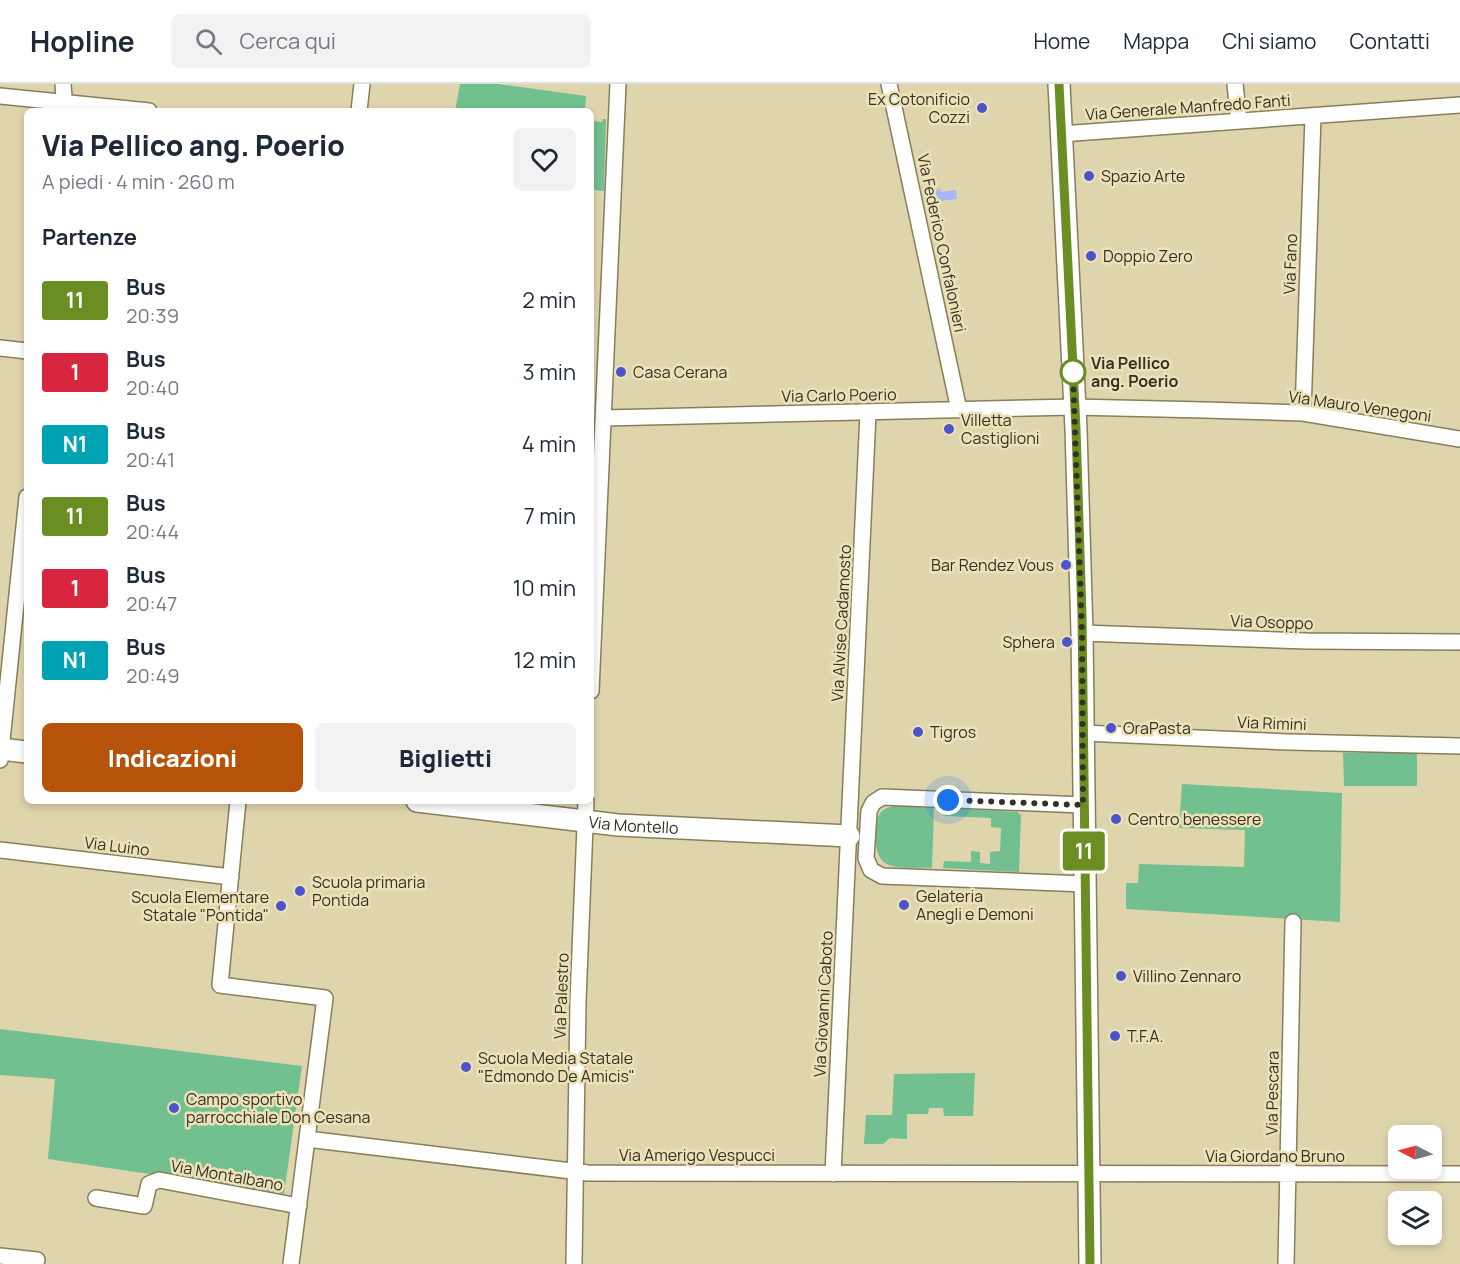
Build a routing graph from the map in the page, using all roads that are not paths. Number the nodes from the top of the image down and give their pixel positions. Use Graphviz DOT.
graph roads {
  1 [pos="63,84"];
  2 [pos="362,84"];
  3 [pos="618,84"];
  4 [pos="889,84"];
  5 [pos="1059,84"];
  6 [pos="1235,84"];
  7 [pos="0,96"];
  8 [pos="1460,105"];
  9 [pos="65,107"];
  10 [pos="86,108"];
  11 [pos="359,108"];
  12 [pos="1313,116"];
  13 [pos="1239,121"];
  14 [pos="1061,134"];
  15 [pos="0,348"];
  16 [pos="24,351"];
  17 [pos="1074,407"];
  18 [pos="959,410"];
  19 [pos="1303,412"];
  20 [pos="868,413"];
  21 [pos="604,418"];
  22 [pos="1460,439"];
  23 [pos="595,503"];
  24 [pos="594,550"];
  25 [pos="24,554"];
  26 [pos="1082,633"];
  27 [pos="1460,642"];
  28 [pos="19,650"];
  29 [pos="1083,733"];
  30 [pos="1460,746"];
  31 [pos="24,752"];
  32 [pos="0,753"];
  33 [pos="238,804"];
  34 [pos="468,804"];
  35 [pos="1083,805"];
  36 [pos="586,811"];
  37 [pos="870,811"];
  38 [pos="849,836"];
  39 [pos="0,850"];
  40 [pos="866,858"];
  41 [pos="231,877"];
  42 [pos="1085,884"];
  43 [pos="1293,922"];
  44 [pos="307,1139"];
  45 [pos="575,1172"];
  46 [pos="1089,1173"];
  47 [pos="833,1174"];
  48 [pos="1288,1174"];
  49 [pos="1460,1174"];
  50 [pos="96,1198"];
  51 [pos="298,1206"];
  52 [pos="0,1256"];
  53 [pos="37,1260"];
  54 [pos="291,1264"];
  55 [pos="574,1264"];
  56 [pos="1090,1264"];
  57 [pos="1286,1264"];
  1 -- 9 [label="street"];
  2 -- 11 [label="street"];
  3 -- 21 [label="street"];
  4 -- 18 [label="street, Via Federico Confalonieri"];
  5 -- 14 [label="street"];
  6 -- 13 [label="street"];
  7 -- 9 [label="street"];
  8 -- 12 [label="street, Via Generale Manfredo Fanti"];
  9 -- 10 [label="street"];
  12 -- 13 [label="street, Via Generale Manfredo Fanti"];
  12 -- 19 [label="street, Via Fano"];
  13 -- 14 [label="street, Via Generale Manfredo Fanti"];
  14 -- 17 [label="street"];
  15 -- 16 [label="street"];
  17 -- 18 [label="street, Via Carlo Poerio"];
  17 -- 19 [label="street, Via Mauro Venegoni"];
  17 -- 26 [label="street"];
  18 -- 20 [label="street, Via Carlo Poerio"];
  19 -- 22 [label="street, Via Mauro Venegoni"];
  20 -- 21 [label="street, Via Carlo Poerio"];
  20 -- 38 [label="street, Via Alvise Cadamosto"];
  21 -- 23 [label="street"];
  23 -- 24 [label="street"];
  25 -- 28 [label="street"];
  26 -- 27 [label="street, Via Osoppo"];
  26 -- 29 [label="street"];
  28 -- 32 [label="street"];
  29 -- 30 [label="street, Via Rimini"];
  29 -- 35 [label="street"];
  31 -- 32 [label="street"];
  33 -- 41 [label="street"];
  34 -- 36 [label="street, Via Montello"];
  35 -- 37 [label="street"];
  35 -- 42 [label="street"];
  36 -- 38 [label="street, Via Montello"];
  36 -- 45 [label="street, Via Palestro"];
  37 -- 38 [label="street"];
  37 -- 40 [label="street"];
  38 -- 40 [label="street"];
  38 -- 47 [label="street, Via Giovanni Caboto"];
  39 -- 41 [label="street, Via Luino"];
  40 -- 42 [label="street"];
  41 -- 44 [label="street"];
  42 -- 46 [label="street"];
  43 -- 48 [label="street, Via Pescara"];
  44 -- 45 [label="street, Via Amerigo Vespucci"];
  44 -- 51 [label="street"];
  45 -- 47 [label="street, Via Amerigo Vespucci"];
  45 -- 55 [label="street, Via Palestro"];
  46 -- 47 [label="street, Via Amerigo Vespucci"];
  46 -- 48 [label="street, Via Giordano Bruno"];
  46 -- 56 [label="street"];
  48 -- 49 [label="street, Via Giordano Bruno"];
  48 -- 57 [label="street, Via Pescara"];
  50 -- 51 [label="street, Via Montalbano"];
  51 -- 54 [label="street"];
  52 -- 53 [label="street"];
}
